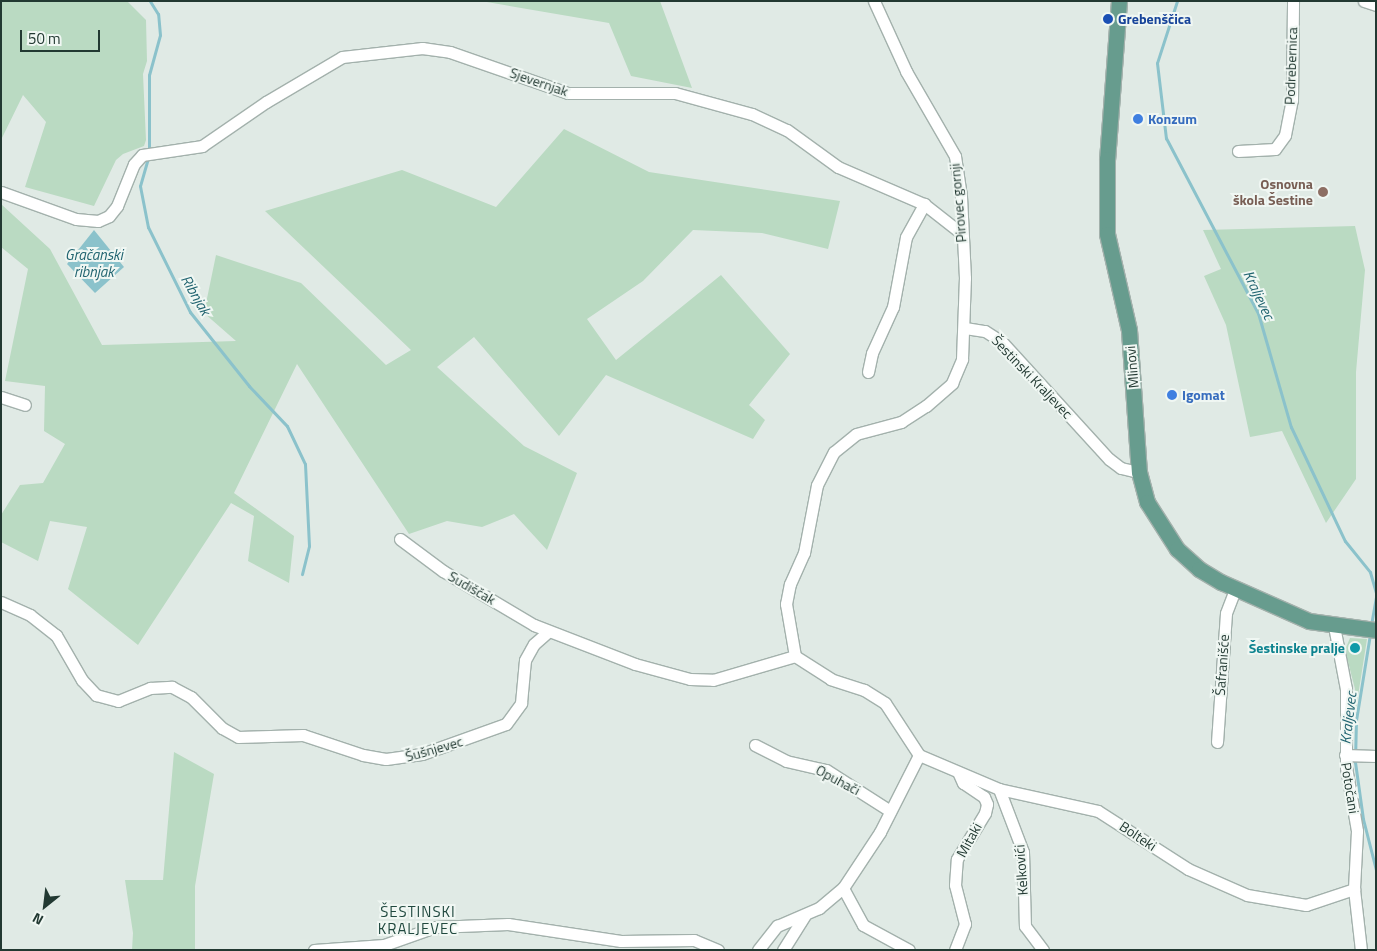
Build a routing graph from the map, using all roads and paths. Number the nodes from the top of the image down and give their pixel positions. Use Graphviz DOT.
graph roads {
  1 [pos="1119,1"];
  2 [pos="1292,1"];
  3 [pos="1364,1"];
  4 [pos="876,3"];
  5 [pos="1376,5"];
  6 [pos="1238,151"];
  7 [pos="1,192"];
  8 [pos="924,204"];
  9 [pos="961,233"];
  10 [pos="964,328"];
  11 [pos="868,372"];
  12 [pos="1,397"];
  13 [pos="25,405"];
  14 [pos="1139,472"];
  15 [pos="400,539"];
  16 [pos="1235,589"];
  17 [pos="1,602"];
  18 [pos="1334,626"];
  19 [pos="1371,630"];
  20 [pos="548,632"];
  21 [pos="795,656"];
  22 [pos="1217,742"];
  23 [pos="755,745"];
  24 [pos="918,755"];
  25 [pos="1352,755"];
  26 [pos="1376,756"];
  27 [pos="958,772"];
  28 [pos="999,789"];
  29 [pos="890,811"];
  30 [pos="843,888"];
  31 [pos="1354,889"];
  32 [pos="805,915"];
  33 [pos="314,950"];
  34 [pos="718,950"];
  35 [pos="758,950"];
  36 [pos="783,950"];
  37 [pos="909,950"];
  38 [pos="955,950"];
  39 [pos="1043,950"];
  40 [pos="1361,950"];
  1 -- 14 [label="main road, Mlinovi"];
  2 -- 6 [label="street, Podrebernica"];
  3 -- 5 [label="street"];
  4 -- 9 [label="street, Pirovec gornji"];
  7 -- 8 [label="street, Sjevernjak"];
  8 -- 9 [label="street, Sjevernjak"];
  8 -- 11 [label="street"];
  9 -- 10 [label="street, Pirovec gornji"];
  10 -- 14 [label="street, Šestinski Kraljevec"];
  10 -- 21 [label="street"];
  12 -- 13 [label="street"];
  14 -- 16 [label="main road, Mlinovi"];
  15 -- 20 [label="street, Sudiščak"];
  16 -- 18 [label="main road, Mlinovi"];
  16 -- 22 [label="street, Šafranišće"];
  17 -- 20 [label="street, Šušnjevec"];
  18 -- 19 [label="main road, Mlinovi"];
  18 -- 25 [label="street, Potočani"];
  20 -- 21 [label="street"];
  21 -- 24 [label="street"];
  23 -- 29 [label="street, Opuhači"];
  24 -- 27 [label="street, Bolteki"];
  24 -- 29 [label="street"];
  25 -- 26 [label="street"];
  25 -- 31 [label="street, Potočani"];
  27 -- 28 [label="street, Bolteki"];
  27 -- 38 [label="street, Mitaki"];
  28 -- 31 [label="street, Bolteki"];
  28 -- 39 [label="street, Kelkovići"];
  29 -- 30 [label="street"];
  30 -- 32 [label="street"];
  30 -- 37 [label="street"];
  31 -- 40 [label="street, Potočani"];
  32 -- 35 [label="street"];
  32 -- 36 [label="street"];
  33 -- 34 [label="street"];
}
